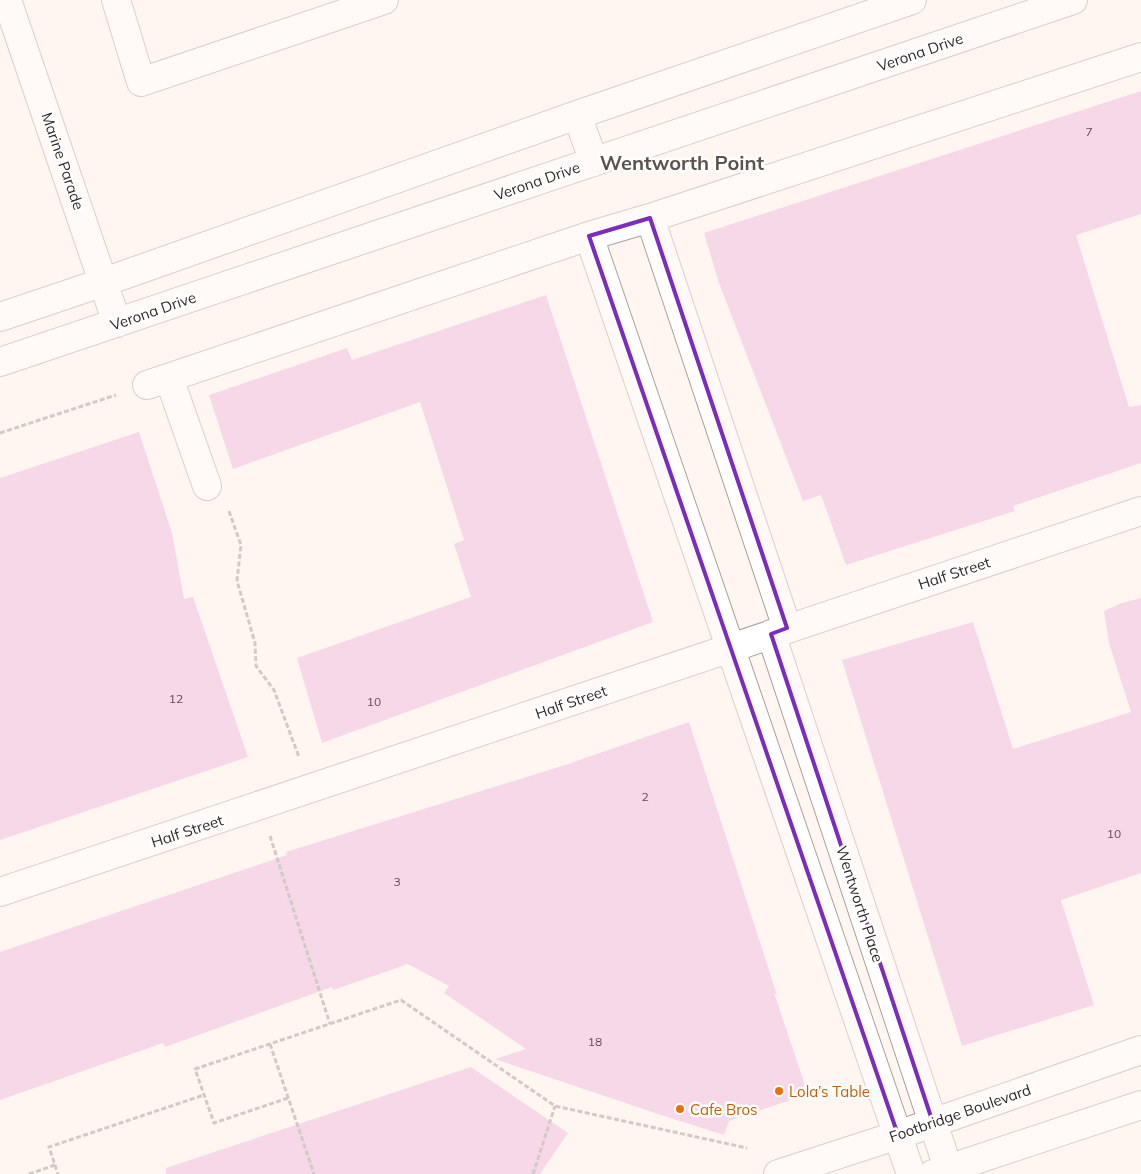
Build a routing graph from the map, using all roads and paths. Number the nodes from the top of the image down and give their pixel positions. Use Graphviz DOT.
graph roads {
  1 [pos="7,0"];
  2 [pos="116,0"];
  3 [pos="384,0"];
  4 [pos="912,0"];
  5 [pos="1073,0"];
  6 [pos="1141,57"];
  7 [pos="577,115"];
  8 [pos="594,162"];
  9 [pos="650,218"];
  10 [pos="589,236"];
  11 [pos="104,282"];
  12 [pos="0,317"];
  13 [pos="118,323"];
  14 [pos="0,362"];
  15 [pos="158,381"];
  16 [pos="0,433"];
  17 [pos="217,495"];
  18 [pos="1141,511"];
  19 [pos="779,631"];
  20 [pos="732,648"];
  21 [pos="302,765"];
  22 [pos="279,864"];
  23 [pos="0,892"];
  24 [pos="330,1024"];
  25 [pos="270,1044"];
  26 [pos="1141,1050"];
  27 [pos="204,1095"];
  28 [pos="288,1098"];
  29 [pos="1141,1105"];
  30 [pos="554,1106"];
  31 [pos="932,1123"];
  32 [pos="898,1135"];
  33 [pos="747,1148"];
  34 [pos="55,1165"];
  35 [pos="944,1172"];
  36 [pos="29,1174"];
  37 [pos="58,1174"];
  38 [pos="314,1174"];
  39 [pos="533,1174"];
  40 [pos="778,1174"];
  41 [pos="911,1174"];
  1 -- 11 [label="street, Marine Parade"];
  2 -- 3 [label="street"];
  4 -- 7 [label="street"];
  5 -- 8 [label="street, Verona Drive"];
  6 -- 9 [label="street"];
  7 -- 8 [label="street"];
  7 -- 11 [label="street"];
  8 -- 13 [label="street, Verona Drive"];
  9 -- 10 [label="street"];
  9 -- 19 [label="street, Wentworth Place"];
  10 -- 15 [label="street"];
  10 -- 20 [label="street"];
  11 -- 12 [label="street"];
  11 -- 13 [label="street, Marine Parade"];
  13 -- 14 [label="street, Verona Drive"];
  15 -- 16 [label="path"];
  15 -- 17 [label="street"];
  17 -- 21 [label="path"];
  18 -- 19 [label="street, Half Street"];
  19 -- 20 [label="street, Half Street"];
  19 -- 31 [label="street, Wentworth Place"];
  20 -- 23 [label="street, Half Street"];
  20 -- 32 [label="street"];
  22 -- 24 [label="path"];
  24 -- 25 [label="path"];
  24 -- 30 [label="path"];
  25 -- 27 [label="path"];
  25 -- 28 [label="path"];
  26 -- 31 [label="street, Footbridge Boulevard"];
  27 -- 28 [label="path"];
  27 -- 34 [label="path"];
  28 -- 38 [label="path"];
  29 -- 35 [label="street"];
  30 -- 33 [label="path"];
  30 -- 39 [label="path"];
  31 -- 32 [label="street, Footbridge Boulevard"];
  31 -- 35 [label="street, Wentworth Place"];
  32 -- 40 [label="street, Footbridge Boulevard"];
  32 -- 41 [label="street"];
  34 -- 36 [label="path"];
  34 -- 37 [label="path"];
}
